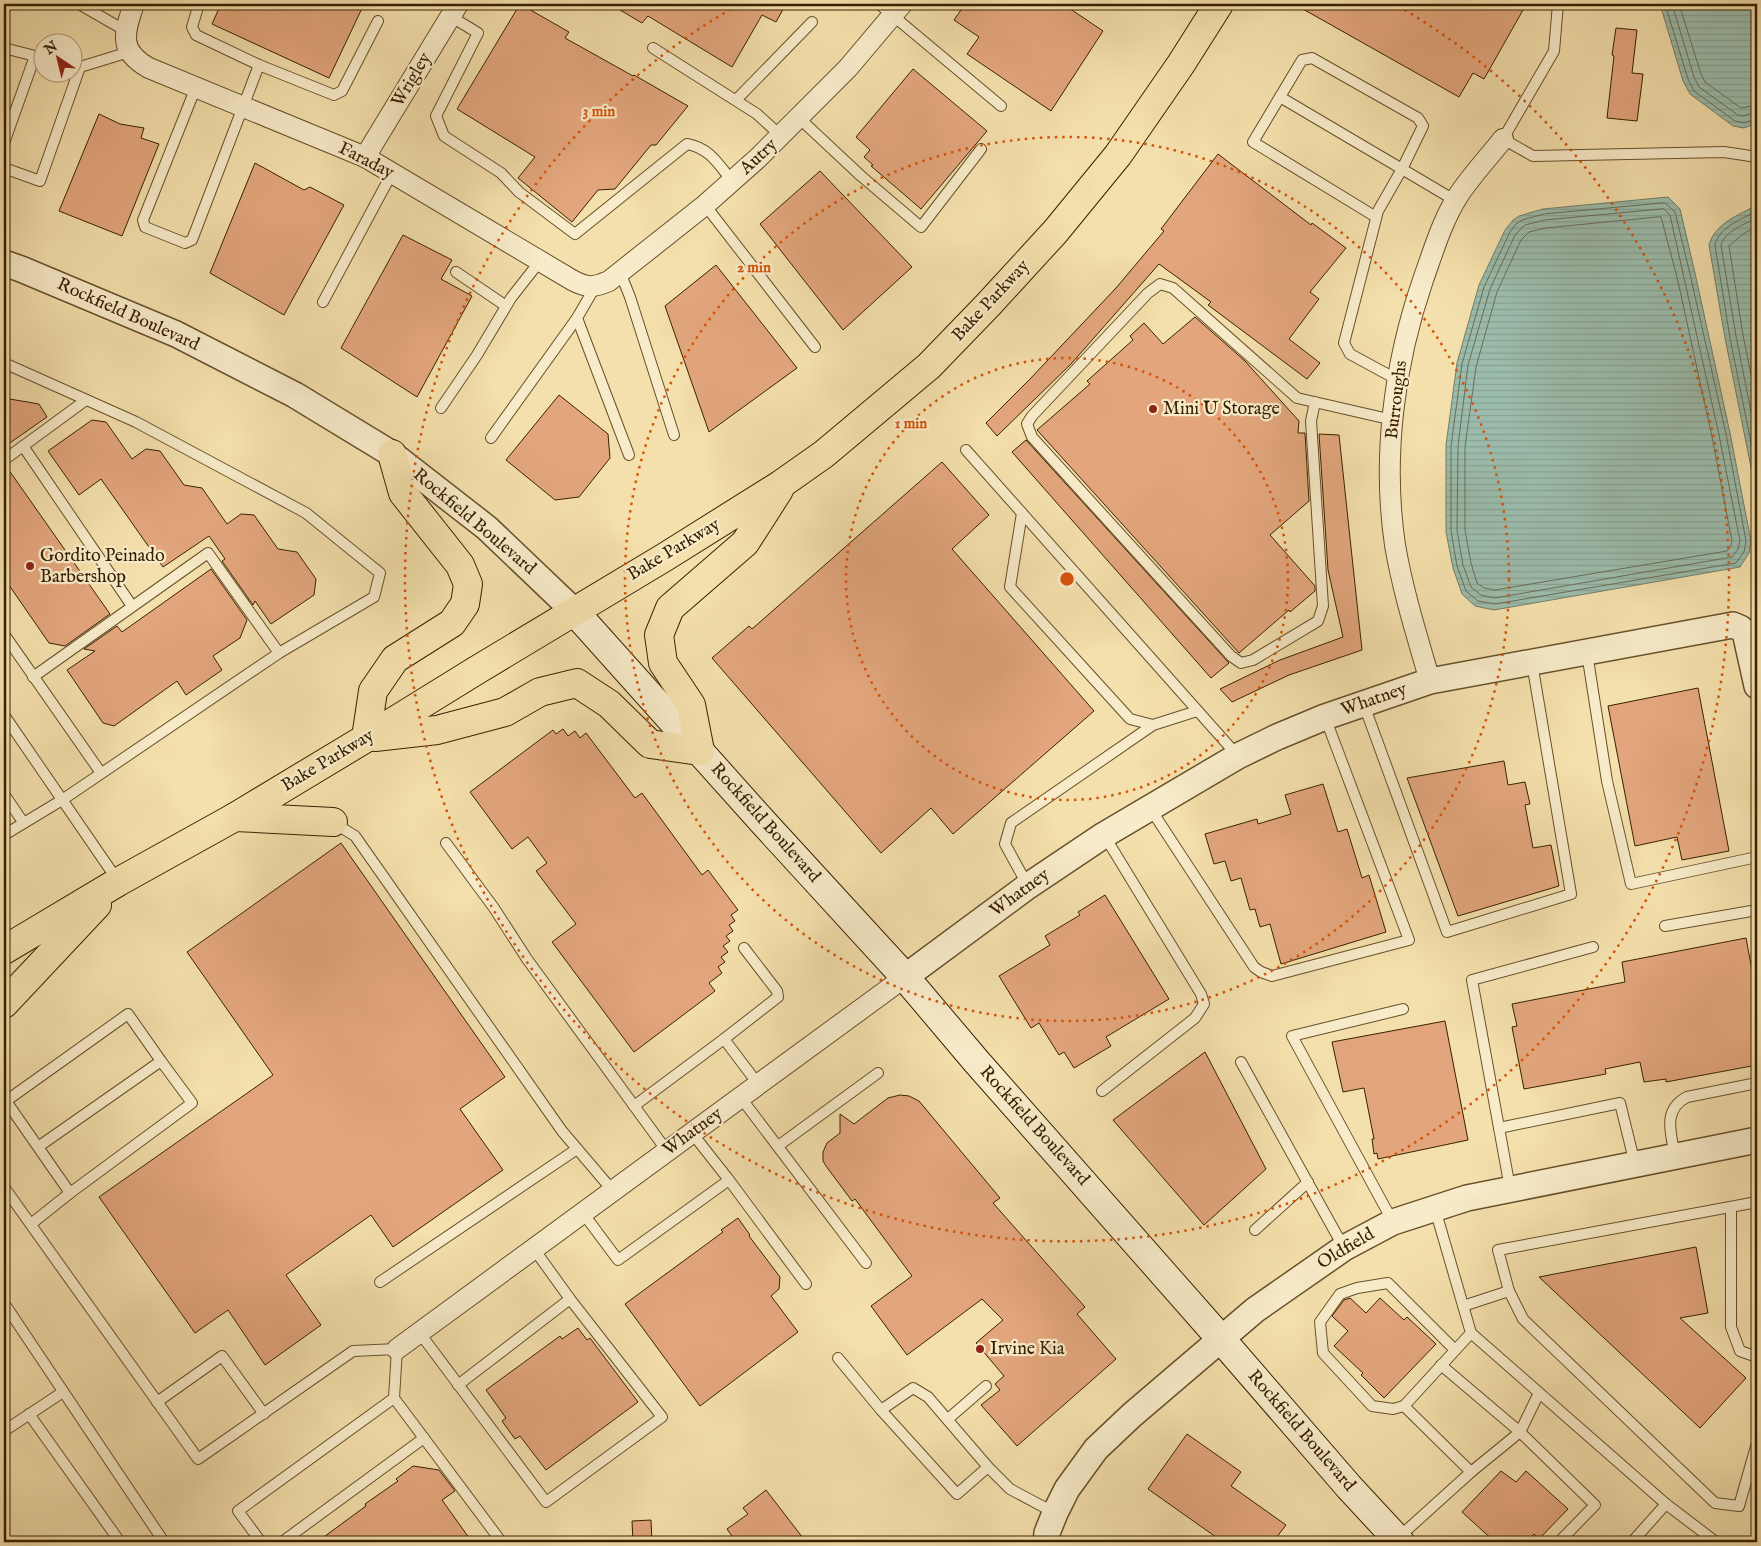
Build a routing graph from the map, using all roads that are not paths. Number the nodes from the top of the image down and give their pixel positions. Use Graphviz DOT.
graph roads {
  1 [pos="79,4"];
  2 [pos="134,4"];
  3 [pos="199,4"];
  4 [pos="1219,4"];
  5 [pos="1558,4"];
  6 [pos="892,7"];
  7 [pos="454,10"];
  8 [pos="378,20"];
  9 [pos="812,22"];
  10 [pos="126,31"];
  11 [pos="4,48"];
  12 [pos="653,48"];
  13 [pos="129,52"];
  14 [pos="32,54"];
  15 [pos="82,64"];
  16 [pos="260,65"];
  17 [pos="32,73"];
  18 [pos="71,82"];
  19 [pos="196,87"];
  20 [pos="1280,97"];
  21 [pos="736,100"];
  22 [pos="1001,106"];
  23 [pos="244,107"];
  24 [pos="799,118"];
  25 [pos="781,136"];
  26 [pos="1503,140"];
  27 [pos="4,143"];
  28 [pos="981,149"];
  29 [pos="365,157"];
  30 [pos="1757,157"];
  31 [pos="4,168"];
  32 [pos="1402,169"];
  33 [pos="392,173"];
  34 [pos="732,181"];
  35 [pos="1456,201"];
  36 [pos="705,205"];
  37 [pos="1376,217"];
  38 [pos="540,261"];
  39 [pos="4,263"];
  40 [pos="456,272"];
  41 [pos="620,272"];
  42 [pos="595,287"];
  43 [pos="323,302"];
  44 [pos="507,304"];
  45 [pos="577,318"];
  46 [pos="815,346"];
  47 [pos="4,363"];
  48 [pos="1398,380"];
  49 [pos="86,400"];
  50 [pos="1315,402"];
  51 [pos="441,408"];
  52 [pos="1393,420"];
  53 [pos="674,435"];
  54 [pos="491,438"];
  55 [pos="23,446"];
  56 [pos="966,450"];
  57 [pos="392,454"];
  58 [pos="629,455"];
  59 [pos="4,460"];
  60 [pos="784,482"];
  61 [pos="1022,513"];
  62 [pos="132,606"];
  63 [pos="574,611"];
  64 [pos="4,634"];
  65 [pos="279,653"];
  66 [pos="1587,653"];
  67 [pos="1532,663"];
  68 [pos="33,677"];
  69 [pos="1430,681"];
  70 [pos="1757,686"];
  71 [pos="1364,704"];
  72 [pos="1197,711"];
  73 [pos="4,715"];
  74 [pos="1325,717"];
  75 [pos="1153,725"];
  76 [pos="366,738"];
  77 [pos="700,751"];
  78 [pos="1238,756"];
  79 [pos="101,774"];
  80 [pos="4,794"];
  81 [pos="62,800"];
  82 [pos="1149,808"];
  83 [pos="235,817"];
  84 [pos="24,822"];
  85 [pos="333,822"];
  86 [pos="4,835"];
  87 [pos="1104,835"];
  88 [pos="446,843"];
  89 [pos="1757,857"];
  90 [pos="118,882"];
  91 [pos="1028,886"];
  92 [pos="1757,910"];
  93 [pos="1665,926"];
  94 [pos="1593,947"];
  95 [pos="744,948"];
  96 [pos="4,950"];
  97 [pos="905,977"];
  98 [pos="4,1004"];
  99 [pos="1403,1009"];
  100 [pos="724,1039"];
  101 [pos="161,1061"];
  102 [pos="1241,1062"];
  103 [pos="878,1073"];
  104 [pos="1757,1083"];
  105 [pos="758,1084"];
  106 [pos="1102,1091"];
  107 [pos="741,1098"];
  108 [pos="634,1106"];
  109 [pos="1499,1128"];
  110 [pos="692,1133"];
  111 [pos="1757,1140"];
  112 [pos="778,1146"];
  113 [pos="38,1147"];
  114 [pos="577,1149"];
  115 [pos="667,1151"];
  116 [pos="1675,1156"];
  117 [pos="1635,1164"];
  118 [pos="729,1180"];
  119 [pos="1308,1182"];
  120 [pos="4,1187"];
  121 [pos="1510,1188"];
  122 [pos="613,1190"];
  123 [pos="70,1193"];
  124 [pos="1757,1202"];
  125 [pos="1731,1207"];
  126 [pos="1435,1208"];
  127 [pos="583,1213"];
  128 [pos="1393,1222"];
  129 [pos="31,1224"];
  130 [pos="1255,1230"];
  131 [pos="1344,1248"];
  132 [pos="534,1249"];
  133 [pos="866,1263"];
  134 [pos="380,1282"];
  135 [pos="806,1284"];
  136 [pos="1508,1291"];
  137 [pos="570,1299"];
  138 [pos="4,1303"];
  139 [pos="1463,1306"];
  140 [pos="419,1332"];
  141 [pos="1471,1333"];
  142 [pos="1221,1339"];
  143 [pos="397,1349"];
  144 [pos="1455,1350"];
  145 [pos="1757,1357"];
  146 [pos="838,1358"];
  147 [pos="1441,1365"];
  148 [pos="458,1385"];
  149 [pos="986,1386"];
  150 [pos="63,1392"];
  151 [pos="1539,1393"];
  152 [pos="394,1398"];
  153 [pos="157,1402"];
  154 [pos="1404,1406"];
  155 [pos="881,1410"];
  156 [pos="29,1414"];
  157 [pos="264,1414"];
  158 [pos="948,1420"];
  159 [pos="4,1431"];
  160 [pos="1520,1432"];
  161 [pos="424,1438"];
  162 [pos="1757,1443"];
  163 [pos="988,1466"];
  164 [pos="1472,1472"];
  165 [pos="1666,1504"];
  166 [pos="1054,1514"];
  167 [pos="500,1540"];
  168 [pos="1398,1541"];
  169 [pos="120,1542"];
  170 [pos="164,1542"];
  171 [pos="261,1542"];
  172 [pos="282,1542"];
  173 [pos="1046,1542"];
  174 [pos="1559,1542"];
  175 [pos="1632,1542"];
  176 [pos="1716,1542"];
  1 -- 10 [label="lane"];
  2 -- 10 [label="street"];
  3 -- 16 [label="lane"];
  4 -- 60 [label="main road, Bake Parkway"];
  5 -- 26 [label="lane"];
  6 -- 22 [label="lane"];
  6 -- 24 [label="street, Autry"];
  7 -- 29 [label="street, Wrigley"];
  7 -- 34 [label="lane"];
  8 -- 16 [label="lane"];
  9 -- 21 [label="lane"];
  10 -- 13 [label="street"];
  11 -- 14 [label="lane"];
  12 -- 21 [label="lane"];
  13 -- 15 [label="lane"];
  13 -- 19 [label="street, Faraday"];
  16 -- 23 [label="lane"];
  17 -- 27 [label="lane"];
  18 -- 31 [label="lane"];
  19 -- 23 [label="street, Faraday"];
  19 -- 23 [label="lane"];
  20 -- 32 [label="lane"];
  20 -- 32 [label="lane"];
  20 -- 37 [label="lane"];
  21 -- 25 [label="lane"];
  23 -- 29 [label="street, Faraday"];
  24 -- 25 [label="street, Autry"];
  24 -- 28 [label="lane"];
  25 -- 34 [label="street, Autry"];
  26 -- 30 [label="lane"];
  26 -- 35 [label="street, Burroughs"];
  29 -- 33 [label="street, Faraday"];
  32 -- 35 [label="lane"];
  32 -- 37 [label="lane"];
  33 -- 38 [label="street, Faraday"];
  33 -- 43 [label="lane"];
  34 -- 36 [label="street, Autry"];
  35 -- 48 [label="street, Burroughs"];
  36 -- 41 [label="street, Autry"];
  36 -- 46 [label="lane"];
  37 -- 48 [label="lane"];
  38 -- 42 [label="street, Faraday"];
  38 -- 44 [label="lane"];
  39 -- 57 [label="street, Rockfield Boulevard"];
  40 -- 44 [label="lane"];
  41 -- 42 [label="street, Autry"];
  41 -- 53 [label="lane"];
  42 -- 45 [label="lane"];
  44 -- 51 [label="lane"];
  45 -- 54 [label="lane"];
  45 -- 58 [label="lane"];
  47 -- 49 [label="lane"];
  48 -- 52 [label="street, Burroughs"];
  49 -- 55 [label="lane"];
  49 -- 65 [label="lane"];
  50 -- 50 [label="lane"];
  50 -- 52 [label="lane"];
  52 -- 69 [label="street, Burroughs"];
  55 -- 59 [label="lane"];
  55 -- 62 [label="lane"];
  56 -- 61 [label="lane"];
  57 -- 63 [label="street, Rockfield Boulevard"];
  57 -- 76 [label="main road"];
  60 -- 63 [label="main road, Bake Parkway"];
  60 -- 77 [label="main road"];
  61 -- 72 [label="lane"];
  61 -- 75 [label="lane"];
  62 -- 65 [label="lane"];
  62 -- 68 [label="lane"];
  63 -- 76 [label="main road, Bake Parkway"];
  63 -- 77 [label="main road, Rockfield Boulevard"];
  64 -- 68 [label="lane"];
  65 -- 79 [label="lane"];
  66 -- 67 [label="street, Whatney"];
  66 -- 70 [label="street, Whatney"];
  66 -- 89 [label="lane"];
  67 -- 69 [label="street, Whatney"];
  67 -- 71 [label="lane"];
  68 -- 79 [label="lane"];
  69 -- 71 [label="street, Whatney"];
  71 -- 74 [label="street, Whatney"];
  72 -- 75 [label="lane"];
  72 -- 78 [label="lane"];
  73 -- 81 [label="lane"];
  74 -- 78 [label="street, Whatney"];
  74 -- 82 [label="lane"];
  75 -- 91 [label="lane"];
  76 -- 77 [label="main road"];
  76 -- 83 [label="main road, Bake Parkway"];
  77 -- 97 [label="main road, Rockfield Boulevard"];
  78 -- 82 [label="street, Whatney"];
  79 -- 81 [label="lane"];
  80 -- 84 [label="lane"];
  81 -- 84 [label="lane"];
  81 -- 90 [label="lane"];
  82 -- 87 [label="street, Whatney"];
  83 -- 85 [label="main road"];
  83 -- 90 [label="main road, Bake Parkway"];
  84 -- 86 [label="lane"];
  85 -- 114 [label="lane"];
  87 -- 91 [label="street, Whatney"];
  87 -- 106 [label="lane"];
  88 -- 108 [label="lane"];
  90 -- 96 [label="main road, Bake Parkway"];
  90 -- 98 [label="main road"];
  91 -- 97 [label="street, Whatney"];
  92 -- 93 [label="lane"];
  94 -- 109 [label="lane"];
  95 -- 100 [label="lane"];
  97 -- 105 [label="street, Whatney"];
  97 -- 142 [label="main road, Rockfield Boulevard"];
  99 -- 128 [label="lane"];
  100 -- 105 [label="lane"];
  100 -- 108 [label="lane"];
  101 -- 113 [label="lane"];
  101 -- 113 [label="lane"];
  101 -- 123 [label="lane"];
  102 -- 119 [label="lane"];
  103 -- 112 [label="lane"];
  104 -- 116 [label="lane"];
  105 -- 107 [label="street, Whatney"];
  107 -- 110 [label="street, Whatney"];
  107 -- 112 [label="lane"];
  108 -- 115 [label="lane"];
  109 -- 117 [label="lane"];
  109 -- 121 [label="lane"];
  110 -- 115 [label="street, Whatney"];
  110 -- 118 [label="lane"];
  111 -- 116 [label="street, Oldfield"];
  112 -- 133 [label="lane"];
  113 -- 123 [label="lane"];
  114 -- 122 [label="lane"];
  114 -- 134 [label="lane"];
  115 -- 122 [label="street, Whatney"];
  116 -- 117 [label="street, Oldfield"];
  117 -- 121 [label="street, Oldfield"];
  118 -- 127 [label="lane"];
  118 -- 135 [label="lane"];
  119 -- 130 [label="lane"];
  119 -- 131 [label="lane"];
  120 -- 129 [label="lane"];
  121 -- 126 [label="street, Oldfield"];
  122 -- 127 [label="street, Whatney"];
  123 -- 129 [label="lane"];
  124 -- 125 [label="lane"];
  125 -- 136 [label="lane"];
  125 -- 145 [label="lane"];
  126 -- 128 [label="street, Oldfield"];
  126 -- 139 [label="lane"];
  127 -- 132 [label="street, Whatney"];
  128 -- 131 [label="street, Oldfield"];
  129 -- 153 [label="lane"];
  131 -- 142 [label="street, Oldfield"];
  132 -- 137 [label="lane"];
  132 -- 140 [label="street, Whatney"];
  136 -- 139 [label="lane"];
  136 -- 162 [label="lane"];
  137 -- 148 [label="lane"];
  137 -- 148 [label="lane"];
  138 -- 150 [label="lane"];
  139 -- 141 [label="lane"];
  140 -- 143 [label="street, Whatney"];
  140 -- 148 [label="lane"];
  141 -- 144 [label="lane"];
  141 -- 151 [label="lane"];
  142 -- 166 [label="street, Oldfield"];
  142 -- 168 [label="main road, Rockfield Boulevard"];
  143 -- 152 [label="lane"];
  143 -- 157 [label="lane"];
  144 -- 147 [label="lane"];
  144 -- 154 [label="lane"];
  146 -- 155 [label="lane"];
  147 -- 154 [label="lane"];
  147 -- 160 [label="lane"];
  149 -- 158 [label="lane"];
  150 -- 156 [label="lane"];
  150 -- 170 [label="lane"];
  151 -- 160 [label="lane"];
  151 -- 165 [label="lane"];
  152 -- 161 [label="lane"];
  152 -- 171 [label="lane"];
  153 -- 157 [label="lane"];
  153 -- 157 [label="lane"];
  154 -- 164 [label="lane"];
  155 -- 158 [label="lane"];
  155 -- 163 [label="lane"];
  156 -- 159 [label="lane"];
  156 -- 169 [label="lane"];
  158 -- 163 [label="lane"];
  160 -- 164 [label="lane"];
  160 -- 174 [label="lane"];
  161 -- 167 [label="lane"];
  161 -- 172 [label="lane"];
  163 -- 166 [label="lane"];
  164 -- 168 [label="lane"];
  165 -- 175 [label="lane"];
  165 -- 176 [label="lane"];
  166 -- 173 [label="street, Oldfield"];
}
